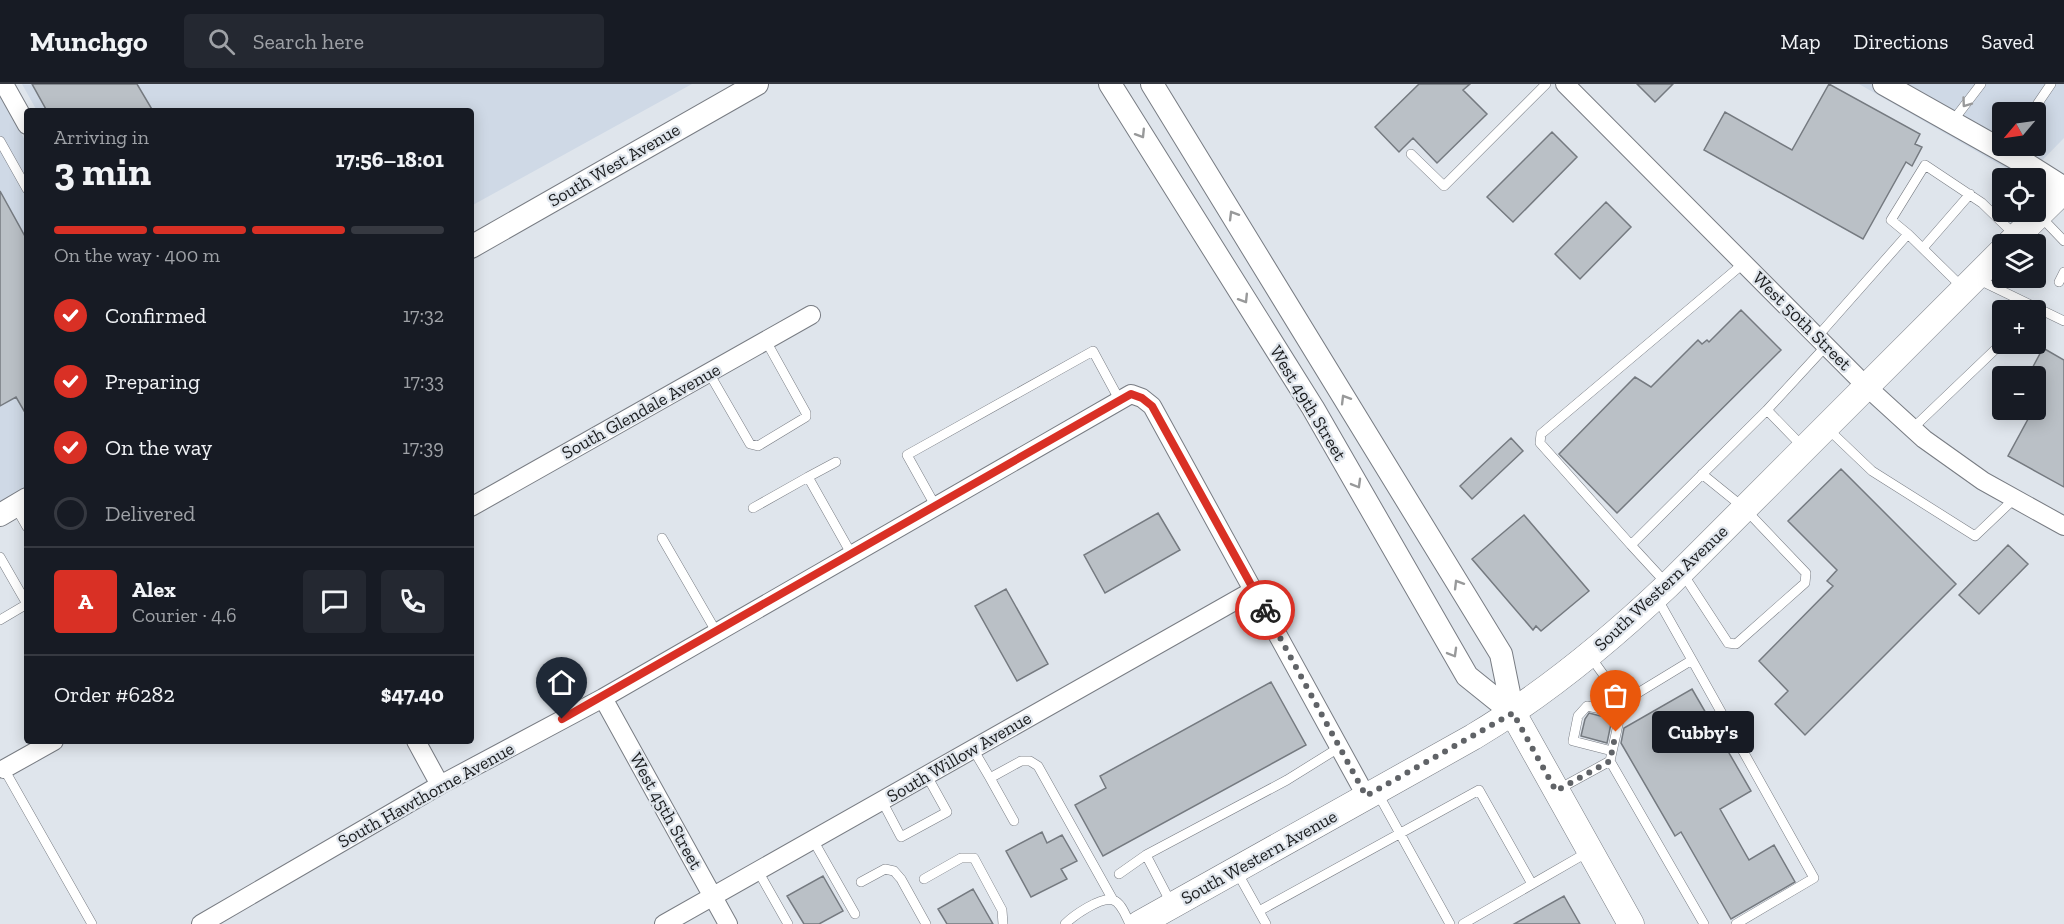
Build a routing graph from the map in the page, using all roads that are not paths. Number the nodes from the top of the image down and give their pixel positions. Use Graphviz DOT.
graph roads {
  1 [pos="4,84"];
  2 [pos="757,84"];
  3 [pos="1110,84"];
  4 [pos="1152,84"];
  5 [pos="1546,84"];
  6 [pos="1566,84"];
  7 [pos="1884,84"];
  8 [pos="1981,84"];
  9 [pos="2051,84"];
  10 [pos="2039,102"];
  11 [pos="24,119"];
  12 [pos="1952,122"];
  13 [pos="0,141"];
  14 [pos="1992,141"];
  15 [pos="1411,154"];
  16 [pos="2018,156"];
  17 [pos="24,184"];
  18 [pos="2064,189"];
  19 [pos="1970,195"];
  20 [pos="2046,208"];
  21 [pos="2032,222"];
  22 [pos="2046,222"];
  23 [pos="1908,234"];
  24 [pos="2003,234"];
  25 [pos="2019,234"];
  26 [pos="2064,241"];
  27 [pos="474,245"];
  28 [pos="1923,248"];
  29 [pos="1992,261"];
  30 [pos="1744,263"];
  31 [pos="2064,272"];
  32 [pos="2059,282"];
  33 [pos="1970,284"];
  34 [pos="2011,300"];
  35 [pos="2046,314"];
  36 [pos="811,315"];
  37 [pos="2064,321"];
  38 [pos="766,341"];
  39 [pos="1821,341"];
  40 [pos="1992,353"];
  41 [pos="709,373"];
  42 [pos="1867,387"];
  43 [pos="1120,400"];
  44 [pos="1767,410"];
  45 [pos="1826,427"];
  46 [pos="1913,428"];
  47 [pos="1804,449"];
  48 [pos="836,462"];
  49 [pos="1702,474"];
  50 [pos="808,477"];
  51 [pos="2015,498"];
  52 [pos="474,505"];
  53 [pos="14,507"];
  54 [pos="936,507"];
  55 [pos="753,508"];
  56 [pos="1744,508"];
  57 [pos="24,522"];
  58 [pos="2064,526"];
  59 [pos="662,538"];
  60 [pos="1631,545"];
  61 [pos="852,555"];
  62 [pos="0,556"];
  63 [pos="1668,584"];
  64 [pos="1254,590"];
  65 [pos="24,599"];
  66 [pos="24,606"];
  67 [pos="0,620"];
  68 [pos="717,633"];
  69 [pos="1589,655"];
  70 [pos="1692,660"];
  71 [pos="603,698"];
  72 [pos="1623,702"];
  73 [pos="1513,713"];
  74 [pos="1620,713"];
  75 [pos="49,744"];
  76 [pos="418,744"];
  77 [pos="1340,747"];
  78 [pos="974,749"];
  79 [pos="1612,751"];
  80 [pos="1610,761"];
  81 [pos="4,769"];
  82 [pos="927,776"];
  83 [pos="990,778"];
  84 [pos="440,784"];
  85 [pos="1556,791"];
  86 [pos="1372,794"];
  87 [pos="882,801"];
  88 [pos="1014,821"];
  89 [pos="1401,834"];
  90 [pos="813,840"];
  91 [pos="1590,851"];
  92 [pos="1146,855"];
  93 [pos="1236,870"];
  94 [pos="758,871"];
  95 [pos="1119,874"];
  96 [pos="924,879"];
  97 [pos="861,882"];
  98 [pos="1532,884"];
  99 [pos="713,897"];
  100 [pos="1113,900"];
  101 [pos="1172,905"];
  102 [pos="1259,911"];
  103 [pos="855,914"];
  104 [pos="209,922"];
  105 [pos="92,924"];
  106 [pos="664,924"];
  107 [pos="728,924"];
  108 [pos="788,924"];
  109 [pos="926,924"];
  110 [pos="1003,924"];
  111 [pos="1065,924"];
  112 [pos="1138,924"];
  113 [pos="1266,924"];
  114 [pos="1450,924"];
  115 [pos="1463,924"];
  116 [pos="1631,924"];
  117 [pos="1704,924"];
  118 [pos="1736,924"];
  1 -- 11 [label="street"];
  2 -- 27 [label="street, South West Avenue"];
  3 -- 73 [label="street, West 49th Street, one-way"];
  73 -- 4 [label="street, West 49th Street, one-way"];
  5 -- 15 [label="lane"];
  6 -- 30 [label="street, West 50th Street"];
  7 -- 12 [label="street"];
  8 -- 12 [label="lane, one-way"];
  9 -- 10 [label="lane"];
  12 -- 14 [label="street"];
  13 -- 17 [label="lane"];
  16 -- 18 [label="street"];
  18 -- 20 [label="main road, South Western Avenue"];
  19 -- 23 [label="lane"];
  19 -- 24 [label="lane"];
  19 -- 28 [label="lane"];
  21 -- 25 [label="main road, South Western Avenue"];
  22 -- 26 [label="lane"];
  23 -- 28 [label="lane"];
  23 -- 39 [label="lane"];
  28 -- 33 [label="lane"];
  29 -- 33 [label="main road, South Western Avenue"];
  30 -- 39 [label="street, West 50th Street"];
  30 -- 60 [label="lane"];
  31 -- 32 [label="lane"];
  33 -- 34 [label="lane"];
  33 -- 42 [label="main road, South Western Avenue"];
  35 -- 37 [label="lane"];
  36 -- 38 [label="street, South Glendale Avenue"];
  38 -- 41 [label="street, South Glendale Avenue"];
  38 -- 41 [label="lane"];
  39 -- 42 [label="street, West 50th Street"];
  39 -- 44 [label="lane"];
  40 -- 46 [label="lane"];
  41 -- 52 [label="street, South Glendale Avenue"];
  42 -- 45 [label="main road, South Western Avenue"];
  42 -- 46 [label="street, West 50th Street"];
  43 -- 54 [label="street, South Hawthorne Avenue"];
  43 -- 54 [label="lane"];
  43 -- 64 [label="street"];
  44 -- 47 [label="lane"];
  44 -- 49 [label="lane"];
  45 -- 47 [label="main road, South Western Avenue"];
  45 -- 51 [label="lane"];
  46 -- 51 [label="street, West 50th Street"];
  47 -- 56 [label="main road, South Western Avenue"];
  48 -- 50 [label="lane"];
  49 -- 56 [label="lane"];
  49 -- 60 [label="lane"];
  50 -- 55 [label="lane"];
  50 -- 61 [label="lane"];
  51 -- 58 [label="street, West 50th Street"];
  53 -- 57 [label="lane"];
  54 -- 61 [label="street, South Hawthorne Avenue"];
  56 -- 63 [label="main road, South Western Avenue"];
  56 -- 63 [label="lane"];
  59 -- 68 [label="lane"];
  60 -- 63 [label="lane"];
  61 -- 68 [label="street, South Hawthorne Avenue"];
  62 -- 65 [label="lane"];
  63 -- 69 [label="main road, South Western Avenue"];
  63 -- 70 [label="lane"];
  64 -- 77 [label="street"];
  64 -- 78 [label="street, South Willow Avenue"];
  66 -- 67 [label="lane"];
  68 -- 71 [label="street, South Hawthorne Avenue"];
  69 -- 72 [label="lane"];
  69 -- 73 [label="main road, South Western Avenue"];
  70 -- 72 [label="lane"];
  70 -- 118 [label="lane"];
  71 -- 84 [label="street, South Hawthorne Avenue"];
  71 -- 99 [label="street, West 45th Street"];
  72 -- 74 [label="lane"];
  73 -- 85 [label="main road, West 49th Street"];
  73 -- 86 [label="main road, South Western Avenue"];
  74 -- 79 [label="lane"];
  74 -- 79 [label="lane"];
  75 -- 81 [label="street"];
  76 -- 84 [label="street"];
  77 -- 86 [label="street"];
  77 -- 92 [label="lane"];
  78 -- 82 [label="street, South Willow Avenue"];
  78 -- 83 [label="lane"];
  79 -- 80 [label="lane"];
  80 -- 85 [label="lane"];
  80 -- 117 [label="lane"];
  81 -- 105 [label="lane"];
  82 -- 87 [label="street, South Willow Avenue"];
  82 -- 87 [label="lane"];
  83 -- 88 [label="lane"];
  83 -- 100 [label="lane"];
  84 -- 104 [label="street, South Hawthorne Avenue"];
  85 -- 91 [label="main road, West 49th Street"];
  86 -- 89 [label="lane"];
  86 -- 93 [label="main road, South Western Avenue"];
  87 -- 90 [label="street, South Willow Avenue"];
  89 -- 98 [label="lane"];
  89 -- 102 [label="lane"];
  89 -- 114 [label="lane"];
  90 -- 94 [label="street, South Willow Avenue"];
  90 -- 103 [label="lane"];
  91 -- 98 [label="lane"];
  91 -- 116 [label="main road, West 49th Street"];
  92 -- 95 [label="lane"];
  92 -- 101 [label="lane"];
  93 -- 101 [label="main road, South Western Avenue"];
  93 -- 102 [label="lane"];
  94 -- 99 [label="street, South Willow Avenue"];
  94 -- 108 [label="lane"];
  96 -- 110 [label="lane"];
  97 -- 109 [label="lane"];
  98 -- 115 [label="lane"];
  99 -- 106 [label="street, South Willow Avenue"];
  99 -- 107 [label="street, West 45th Street"];
  100 -- 111 [label="lane"];
  100 -- 112 [label="lane"];
  101 -- 112 [label="main road, South Western Avenue"];
  102 -- 113 [label="lane"];
}
